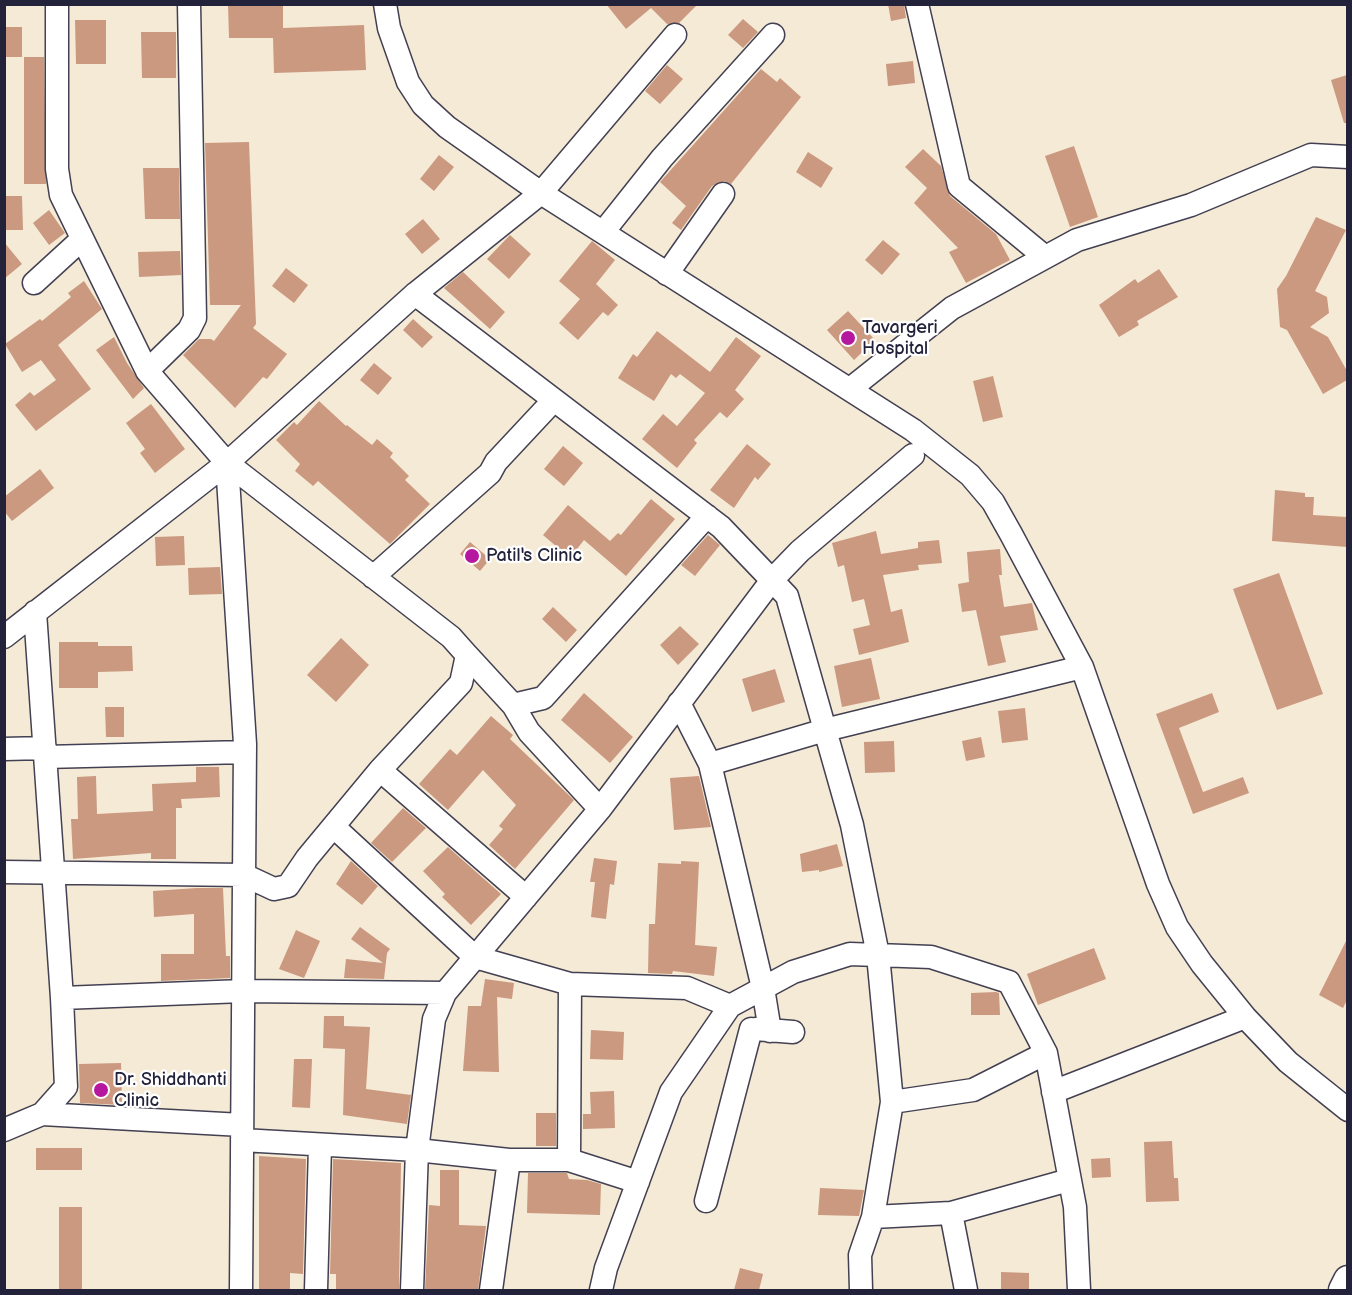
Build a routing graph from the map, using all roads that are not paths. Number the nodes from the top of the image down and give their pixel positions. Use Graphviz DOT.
graph roads {
  1 [pos="57,4"];
  2 [pos="189,4"];
  3 [pos="386,4"];
  4 [pos="917,4"];
  5 [pos="675,34"];
  6 [pos="773,35"];
  7 [pos="1347,157"];
  8 [pos="541,193"];
  9 [pos="723,194"];
  10 [pos="604,231"];
  11 [pos="81,240"];
  12 [pos="1045,257"];
  13 [pos="667,273"];
  14 [pos="34,284"];
  15 [pos="415,294"];
  16 [pos="147,371"];
  17 [pos="850,389"];
  18 [pos="553,401"];
  19 [pos="913,455"];
  20 [pos="227,463"];
  21 [pos="707,516"];
  22 [pos="373,577"];
  23 [pos="772,580"];
  24 [pos="35,612"];
  25 [pos="4,637"];
  26 [pos="467,656"];
  27 [pos="1082,667"];
  28 [pos="679,703"];
  29 [pos="513,705"];
  30 [pos="825,730"];
  31 [pos="4,748"];
  32 [pos="45,752"];
  33 [pos="245,752"];
  34 [pos="710,764"];
  35 [pos="380,770"];
  36 [pos="600,809"];
  37 [pos="334,827"];
  38 [pos="4,872"];
  39 [pos="54,872"];
  40 [pos="244,875"];
  41 [pos="526,897"];
  42 [pos="878,955"];
  43 [pos="476,957"];
  44 [pos="570,984"];
  45 [pos="763,988"];
  46 [pos="243,991"];
  47 [pos="445,993"];
  48 [pos="62,998"];
  49 [pos="730,1006"];
  50 [pos="1245,1017"];
  51 [pos="715,1028"];
  52 [pos="760,1030"];
  53 [pos="793,1032"];
  54 [pos="1046,1053"];
  55 [pos="1053,1092"];
  56 [pos="892,1102"];
  57 [pos="1347,1110"];
  58 [pos="42,1114"];
  59 [pos="242,1132"];
  60 [pos="6,1133"];
  61 [pos="320,1146"];
  62 [pos="417,1150"];
  63 [pos="509,1160"];
  64 [pos="569,1160"];
  65 [pos="1069,1180"];
  66 [pos="638,1182"];
  67 [pos="705,1201"];
  68 [pos="951,1213"];
  69 [pos="873,1216"];
  70 [pos="1347,1280"];
  71 [pos="241,1290"];
  72 [pos="316,1290"];
  73 [pos="412,1290"];
  74 [pos="491,1290"];
  75 [pos="602,1290"];
  76 [pos="861,1290"];
  77 [pos="966,1290"];
  78 [pos="1079,1290"];
  79 [pos="1343,1290"];
  1 -- 11 [label="street"];
  2 -- 16 [label="street"];
  3 -- 8 [label="street"];
  4 -- 12 [label="street"];
  5 -- 8 [label="street"];
  6 -- 10 [label="street"];
  7 -- 12 [label="street"];
  8 -- 10 [label="street"];
  8 -- 15 [label="street"];
  9 -- 13 [label="street"];
  10 -- 13 [label="street"];
  11 -- 14 [label="street"];
  11 -- 16 [label="street"];
  12 -- 17 [label="street"];
  13 -- 17 [label="street"];
  15 -- 18 [label="street"];
  15 -- 20 [label="street"];
  16 -- 20 [label="street"];
  17 -- 27 [label="street"];
  18 -- 21 [label="street"];
  18 -- 22 [label="street"];
  19 -- 23 [label="street"];
  20 -- 22 [label="street"];
  20 -- 24 [label="street"];
  20 -- 33 [label="street"];
  21 -- 23 [label="street"];
  21 -- 29 [label="street"];
  22 -- 26 [label="street"];
  23 -- 28 [label="street"];
  23 -- 30 [label="street"];
  24 -- 25 [label="street"];
  24 -- 32 [label="street"];
  26 -- 29 [label="street"];
  26 -- 35 [label="street"];
  27 -- 30 [label="street"];
  27 -- 50 [label="street"];
  28 -- 34 [label="street"];
  28 -- 36 [label="street"];
  29 -- 36 [label="street"];
  30 -- 34 [label="street"];
  30 -- 42 [label="street"];
  31 -- 32 [label="street"];
  32 -- 33 [label="street"];
  32 -- 39 [label="street"];
  33 -- 40 [label="street"];
  34 -- 45 [label="street"];
  35 -- 37 [label="street"];
  35 -- 41 [label="street"];
  36 -- 41 [label="street"];
  37 -- 40 [label="street"];
  37 -- 43 [label="street"];
  38 -- 39 [label="street"];
  39 -- 40 [label="street"];
  39 -- 48 [label="street"];
  40 -- 46 [label="street"];
  41 -- 43 [label="street"];
  42 -- 45 [label="street"];
  42 -- 54 [label="street"];
  42 -- 56 [label="street"];
  43 -- 44 [label="street"];
  43 -- 47 [label="street"];
  44 -- 49 [label="street"];
  44 -- 64 [label="street"];
  45 -- 49 [label="street"];
  45 -- 52 [label="street"];
  46 -- 47 [label="street"];
  46 -- 48 [label="street"];
  46 -- 59 [label="street"];
  47 -- 62 [label="street"];
  48 -- 58 [label="street"];
  49 -- 51 [label="street"];
  50 -- 55 [label="street"];
  50 -- 57 [label="street"];
  51 -- 52 [label="street"];
  51 -- 66 [label="street"];
  52 -- 53 [label="street"];
  52 -- 67 [label="street"];
  54 -- 55 [label="street"];
  54 -- 56 [label="street"];
  55 -- 65 [label="street"];
  56 -- 69 [label="street"];
  58 -- 59 [label="street"];
  58 -- 60 [label="street"];
  59 -- 61 [label="street"];
  59 -- 71 [label="street"];
  61 -- 62 [label="street"];
  61 -- 72 [label="street"];
  62 -- 63 [label="street"];
  62 -- 73 [label="street"];
  63 -- 64 [label="street"];
  63 -- 74 [label="street"];
  64 -- 66 [label="street"];
  65 -- 68 [label="street"];
  65 -- 78 [label="street"];
  66 -- 75 [label="street"];
  68 -- 69 [label="street"];
  68 -- 77 [label="street"];
  69 -- 76 [label="street"];
  70 -- 79 [label="main road"];
}
